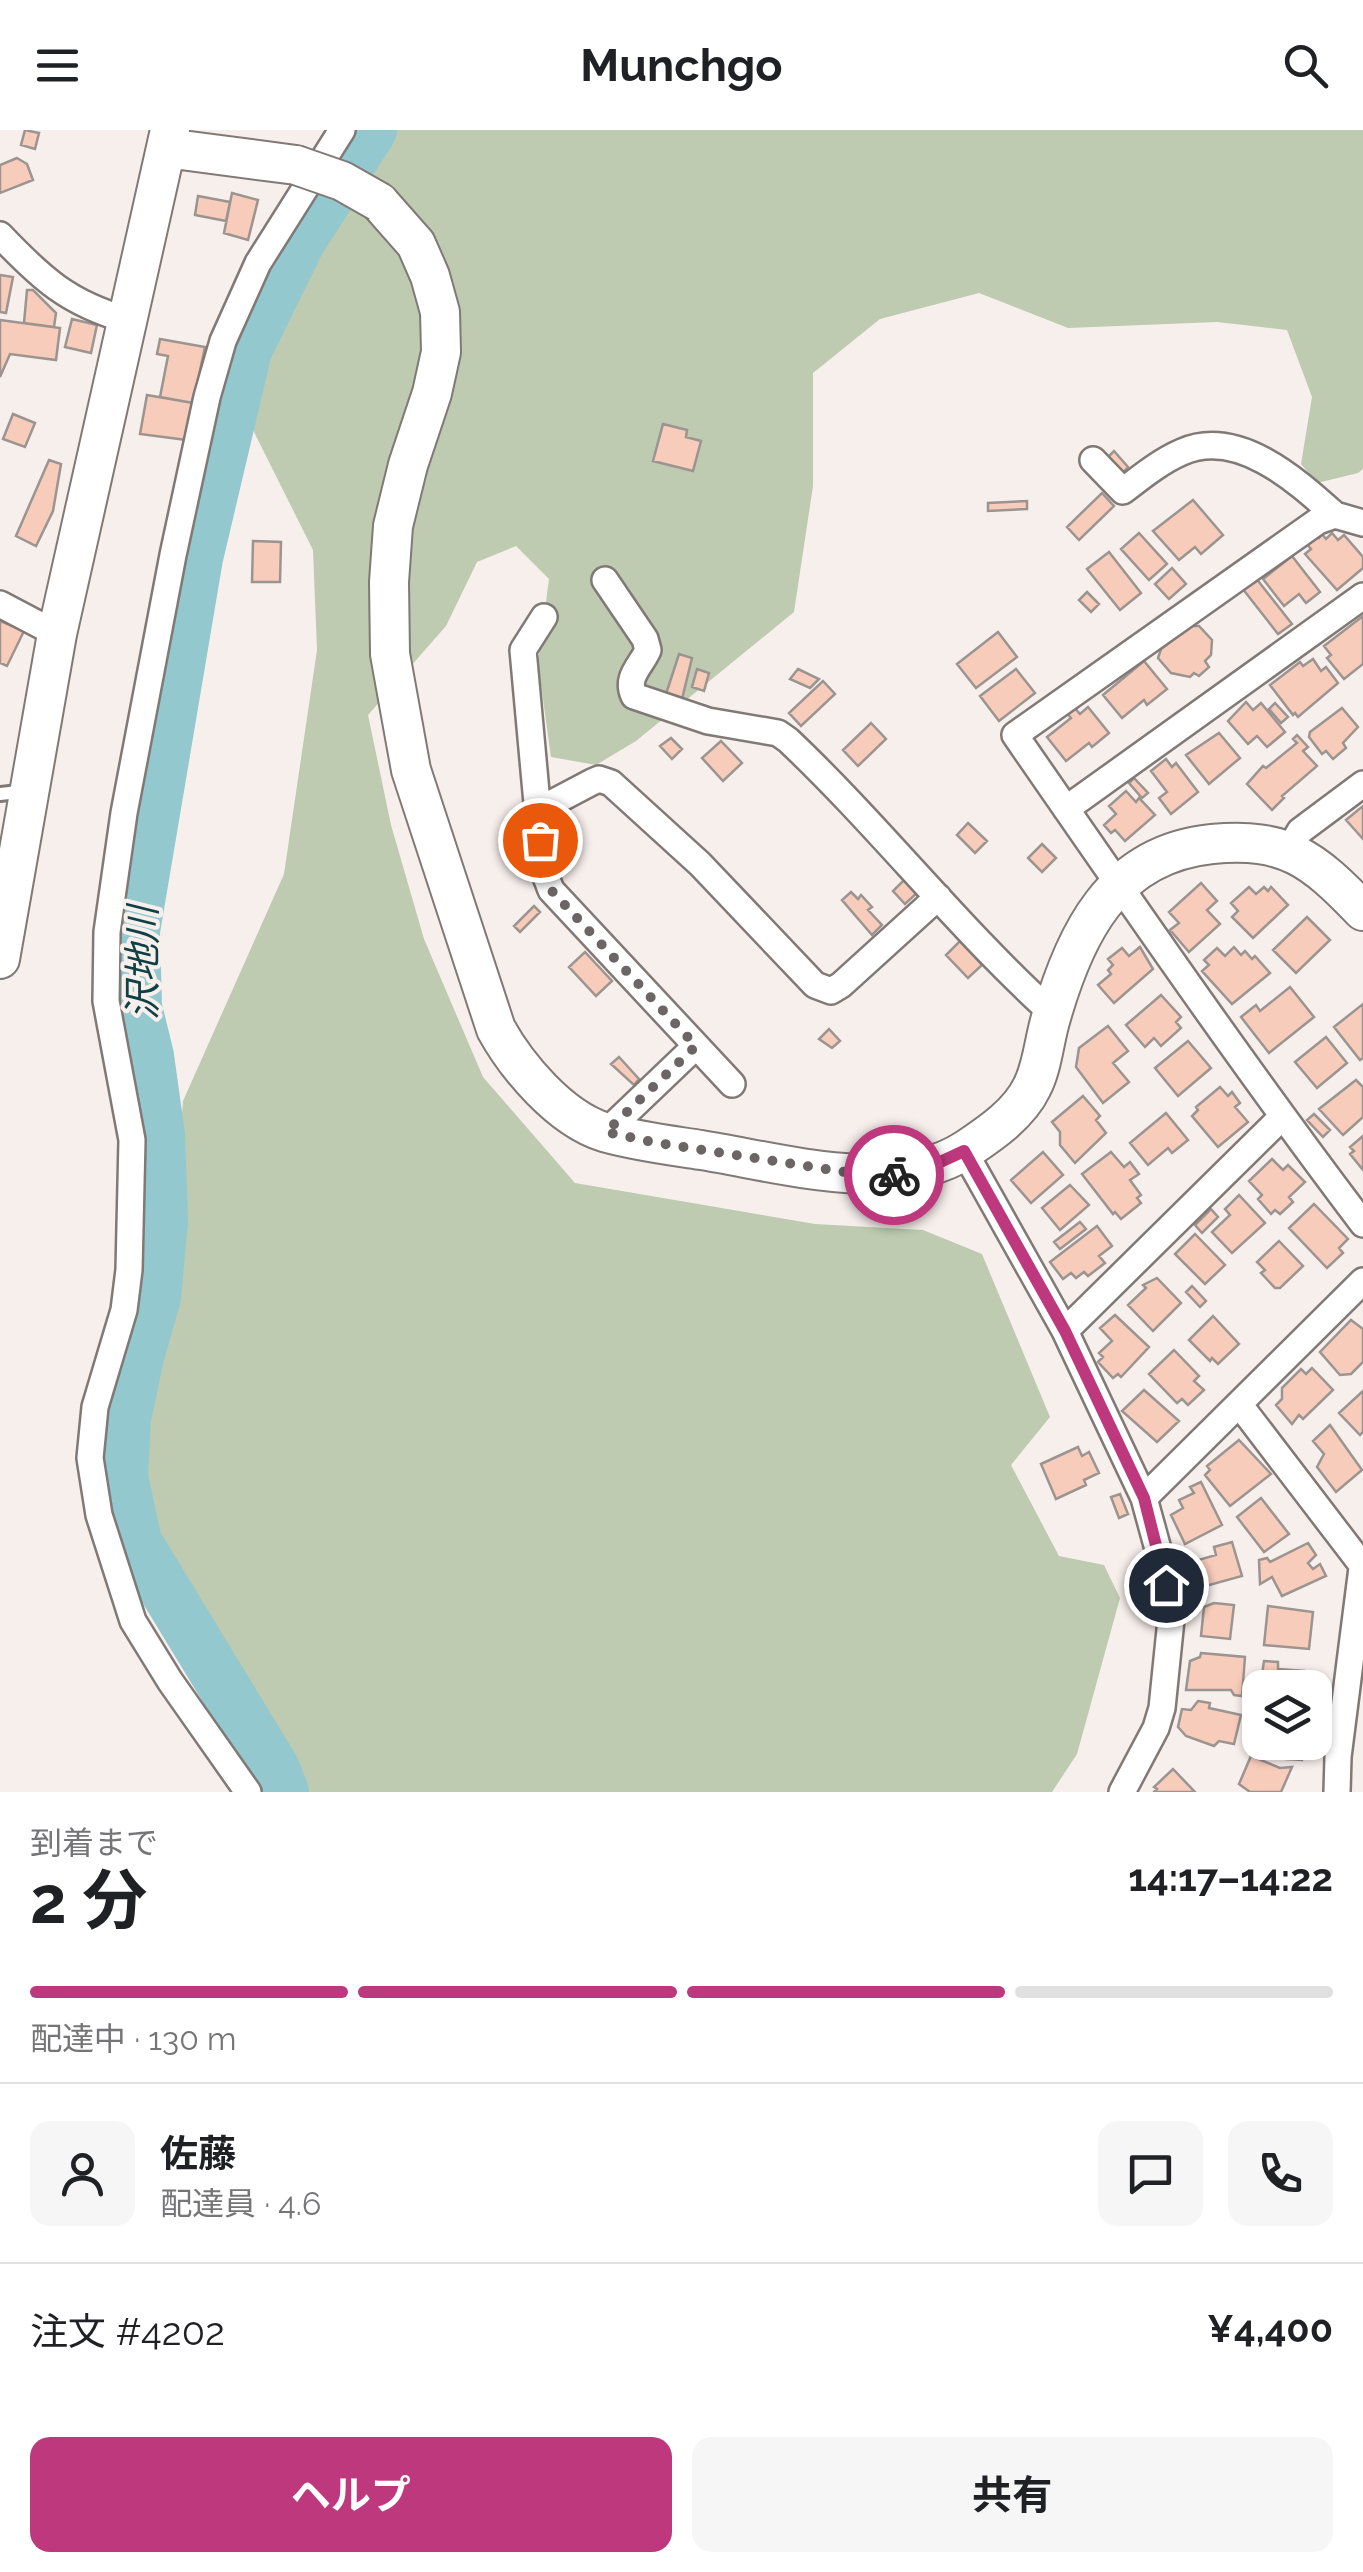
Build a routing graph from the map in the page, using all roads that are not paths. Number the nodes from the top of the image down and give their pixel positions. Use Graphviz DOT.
graph roads {
  1 [pos="342,130"];
  2 [pos="168,139"];
  3 [pos="0,235"];
  4 [pos="127,320"];
  5 [pos="1093,460"];
  6 [pos="1335,514"];
  7 [pos="1363,523"];
  8 [pos="606,580"];
  9 [pos="1363,596"];
  10 [pos="0,604"];
  11 [pos="544,617"];
  12 [pos="57,634"];
  13 [pos="1363,784"];
  14 [pos="15,792"];
  15 [pos="1066,809"];
  16 [pos="536,811"];
  17 [pos="1289,850"];
  18 [pos="1118,887"];
  19 [pos="938,897"];
  20 [pos="1363,911"];
  21 [pos="1,947"];
  22 [pos="1052,1013"];
  23 [pos="696,1046"];
  24 [pos="732,1084"];
  25 [pos="1282,1117"];
  26 [pos="606,1132"];
  27 [pos="964,1151"];
  28 [pos="1363,1224"];
  29 [pos="1363,1281"];
  30 [pos="1065,1331"];
  31 [pos="1238,1404"];
  32 [pos="1144,1498"];
  33 [pos="1362,1562"];
  34 [pos="248,1792"];
  35 [pos="1122,1792"];
  36 [pos="1337,1792"];
  1 -- 34 [label="street"];
  2 -- 4 [label="street"];
  2 -- 26 [label="street, bridge"];
  3 -- 4 [label="street"];
  4 -- 12 [label="street"];
  5 -- 6 [label="street"];
  6 -- 7 [label="street"];
  6 -- 15 [label="street"];
  8 -- 19 [label="street"];
  9 -- 15 [label="street"];
  10 -- 12 [label="street"];
  11 -- 16 [label="street"];
  12 -- 14 [label="street"];
  13 -- 17 [label="street"];
  14 -- 21 [label="street"];
  15 -- 18 [label="street"];
  16 -- 19 [label="street"];
  16 -- 23 [label="street"];
  17 -- 18 [label="street"];
  17 -- 20 [label="street"];
  18 -- 22 [label="street"];
  18 -- 25 [label="street"];
  19 -- 22 [label="street"];
  22 -- 27 [label="street"];
  23 -- 24 [label="street"];
  23 -- 26 [label="street"];
  25 -- 28 [label="street"];
  25 -- 30 [label="street"];
  26 -- 27 [label="street"];
  27 -- 30 [label="street"];
  29 -- 31 [label="street"];
  30 -- 32 [label="street"];
  31 -- 32 [label="street"];
  31 -- 33 [label="street"];
  32 -- 35 [label="street"];
  33 -- 36 [label="street"];
}
